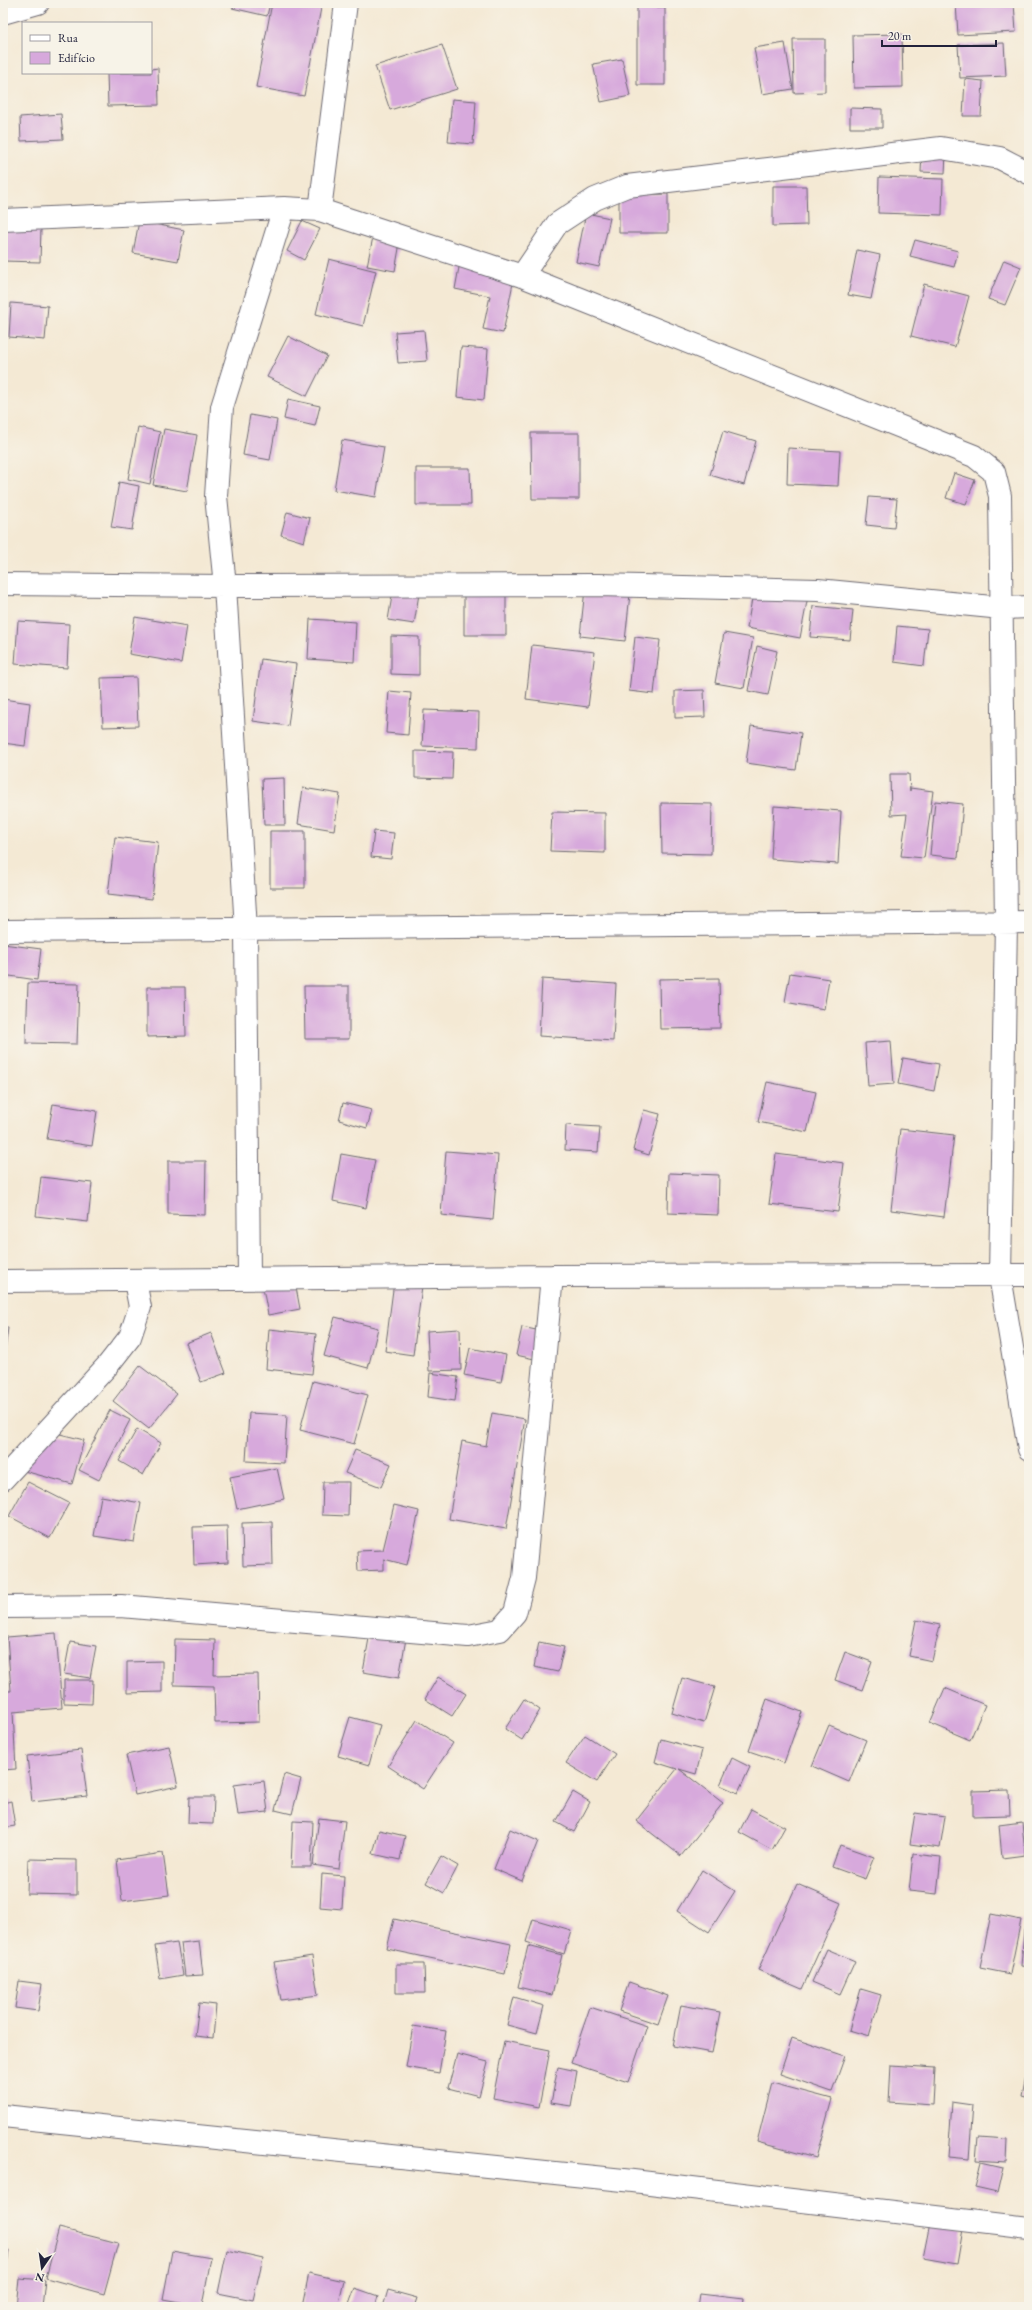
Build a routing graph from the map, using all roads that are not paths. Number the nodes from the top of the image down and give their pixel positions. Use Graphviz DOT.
graph roads {
  1 [pos="38,3"];
  2 [pos="346,3"];
  3 [pos="3,12"];
  4 [pos="1029,173"];
  5 [pos="284,208"];
  6 [pos="320,210"];
  7 [pos="3,220"];
  8 [pos="522,276"];
  9 [pos="3,584"];
  10 [pos="225,586"];
  11 [pos="1002,608"];
  12 [pos="1029,608"];
  13 [pos="1006,922"];
  14 [pos="1029,922"];
  15 [pos="246,929"];
  16 [pos="3,931"];
  17 [pos="1029,1275"];
  18 [pos="552,1276"];
  19 [pos="1000,1276"];
  20 [pos="249,1278"];
  21 [pos="3,1281"];
  22 [pos="135,1281"];
  23 [pos="1029,1449"];
  24 [pos="3,1479"];
  25 [pos="3,1607"];
  26 [pos="3,2116"];
  27 [pos="1029,2228"];
  1 -- 3 [label="street"];
  2 -- 6 [label="street"];
  4 -- 8 [label="street"];
  5 -- 6 [label="street"];
  5 -- 7 [label="street"];
  5 -- 10 [label="street"];
  6 -- 8 [label="street"];
  8 -- 11 [label="street"];
  9 -- 10 [label="street"];
  10 -- 11 [label="street"];
  10 -- 15 [label="street"];
  11 -- 12 [label="street"];
  11 -- 13 [label="street"];
  13 -- 14 [label="street"];
  13 -- 15 [label="street"];
  13 -- 19 [label="street"];
  15 -- 16 [label="street"];
  15 -- 20 [label="street"];
  17 -- 19 [label="street"];
  18 -- 19 [label="street"];
  18 -- 20 [label="street"];
  18 -- 25 [label="street"];
  19 -- 23 [label="street"];
  20 -- 22 [label="street"];
  21 -- 22 [label="street"];
  22 -- 24 [label="street"];
  26 -- 27 [label="street"];
}
